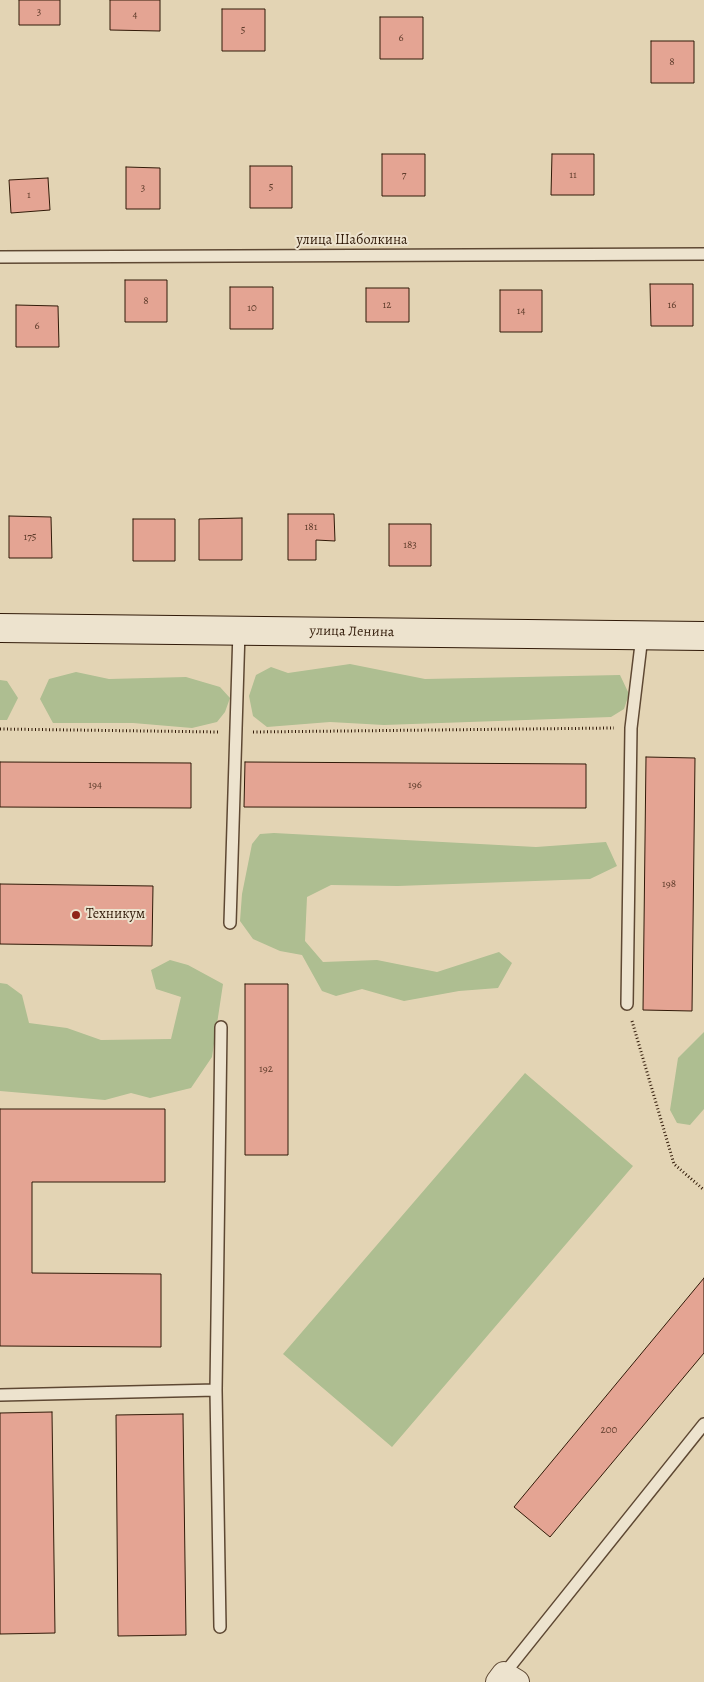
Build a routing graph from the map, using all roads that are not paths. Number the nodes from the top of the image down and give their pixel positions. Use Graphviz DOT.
graph roads {
  1 [pos="704,254"];
  2 [pos="0,257"];
  3 [pos="0,628"];
  4 [pos="239,631"];
  5 [pos="642,636"];
  6 [pos="704,636"];
  7 [pos="230,923"];
  8 [pos="627,1004"];
  9 [pos="221,1027"];
  10 [pos="216,1390"];
  11 [pos="0,1394"];
  12 [pos="704,1424"];
  13 [pos="220,1627"];
  14 [pos="506,1679"];
  1 -- 2 [label="lane, улица Шаболкина"];
  3 -- 4 [label="main road, улица Ленина"];
  4 -- 5 [label="main road, улица Ленина"];
  4 -- 7 [label="lane"];
  5 -- 6 [label="main road, улица Ленина"];
  5 -- 8 [label="lane"];
  9 -- 10 [label="lane"];
  10 -- 11 [label="lane"];
  10 -- 13 [label="lane"];
  12 -- 14 [label="lane"];
}
